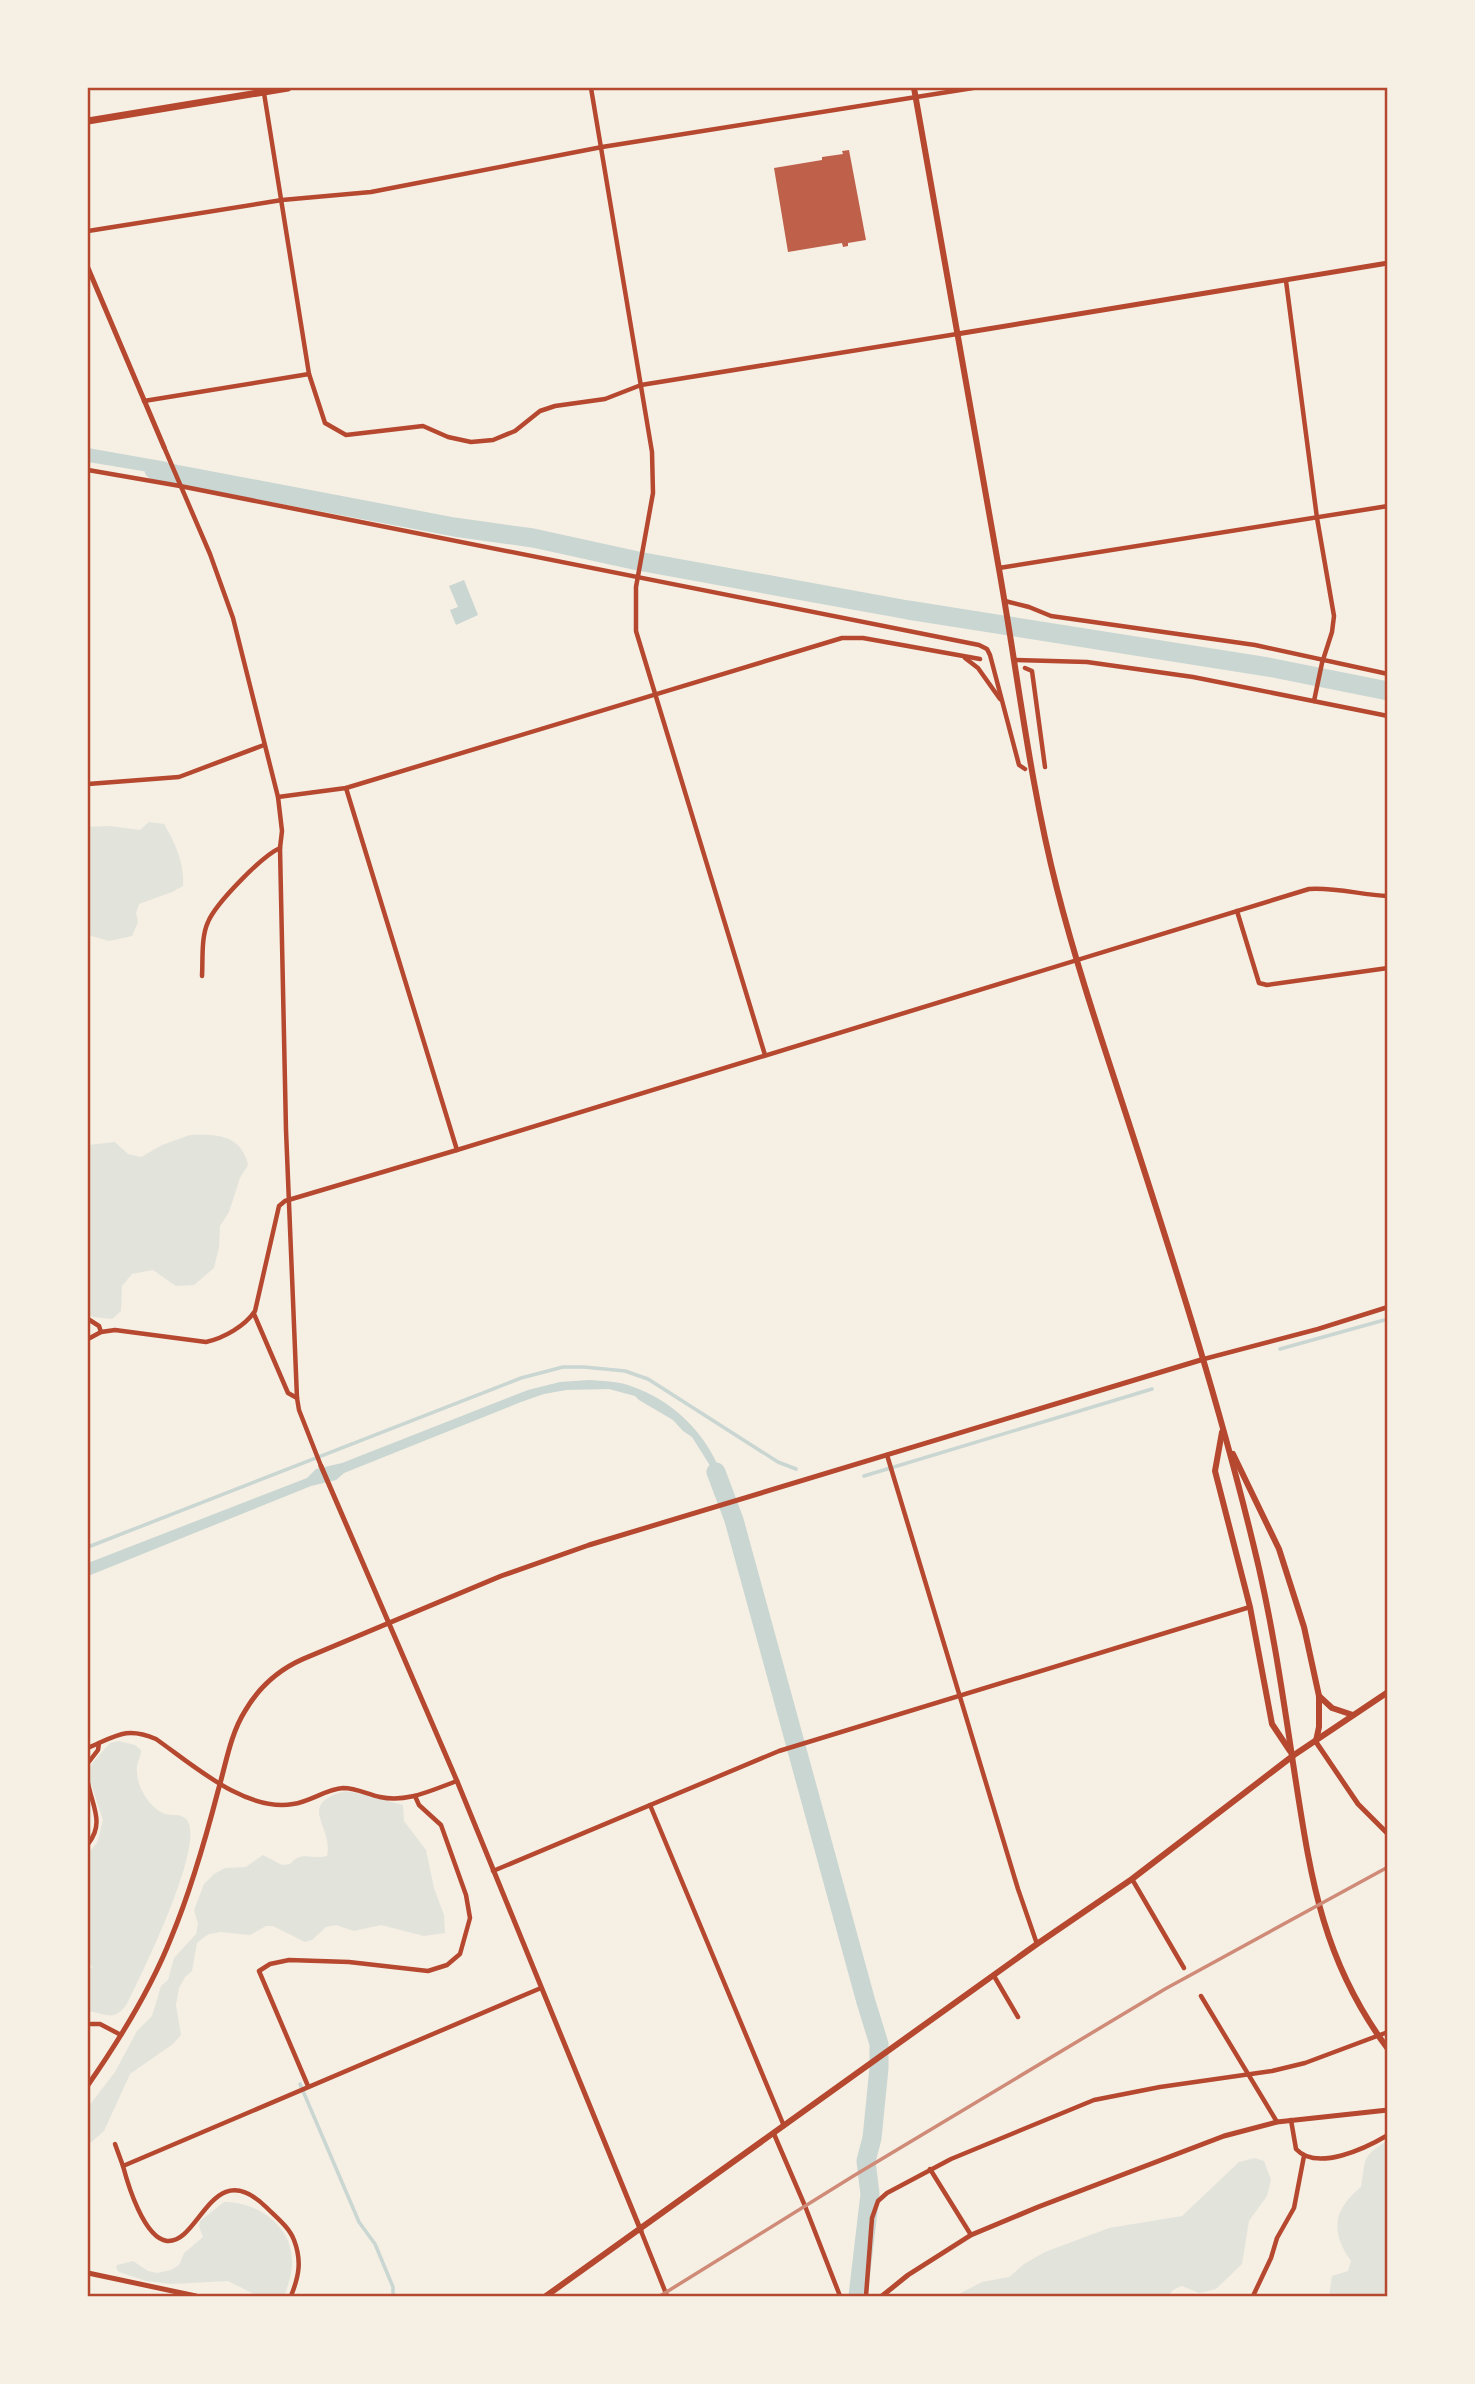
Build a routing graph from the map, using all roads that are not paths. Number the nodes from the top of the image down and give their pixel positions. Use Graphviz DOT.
graph roads {
  1 [pos="288,88"];
  2 [pos="591,88"];
  3 [pos="914,88"];
  4 [pos="973,88"];
  5 [pos="264,92"];
  6 [pos="915,96"];
  7 [pos="88,121"];
  8 [pos="602,148"];
  9 [pos="282,200"];
  10 [pos="88,231"];
  11 [pos="1388,263"];
  12 [pos="88,268"];
  13 [pos="1286,281"];
  14 [pos="957,334"];
  15 [pos="309,374"];
  16 [pos="640,385"];
  17 [pos="144,401"];
  18 [pos="164,447"];
  19 [pos="88,470"];
  20 [pos="179,484"];
  21 [pos="1388,506"];
  22 [pos="1317,518"];
  23 [pos="999,568"];
  24 [pos="637,577"];
  25 [pos="1005,601"];
  26 [pos="961,656"];
  27 [pos="980,659"];
  28 [pos="1015,660"];
  29 [pos="1322,661"];
  30 [pos="1025,668"];
  31 [pos="1388,674"];
  32 [pos="655,695"];
  33 [pos="1314,698"];
  34 [pos="1003,704"];
  35 [pos="1388,716"];
  36 [pos="264,745"];
  37 [pos="1045,767"];
  38 [pos="1025,769"];
  39 [pos="88,784"];
  40 [pos="346,788"];
  41 [pos="278,797"];
  42 [pos="280,848"];
  43 [pos="1388,895"];
  44 [pos="1237,911"];
  45 [pos="1076,959"];
  46 [pos="1388,968"];
  47 [pos="202,976"];
  48 [pos="765,1055"];
  49 [pos="457,1150"];
  50 [pos="289,1200"];
  51 [pos="1388,1307"];
  52 [pos="254,1314"];
  53 [pos="88,1319"];
  54 [pos="101,1332"];
  55 [pos="88,1339"];
  56 [pos="1204,1359"];
  57 [pos="297,1398"];
  58 [pos="1223,1428"];
  59 [pos="1227,1443"];
  60 [pos="887,1455"];
  61 [pos="320,1464"];
  62 [pos="1250,1607"];
  63 [pos="388,1624"];
  64 [pos="1388,1692"];
  65 [pos="961,1695"];
  66 [pos="1319,1696"];
  67 [pos="1353,1715"];
  68 [pos="1316,1742"];
  69 [pos="99,1743"];
  70 [pos="88,1748"];
  71 [pos="1294,1755"];
  72 [pos="88,1763"];
  73 [pos="457,1781"];
  74 [pos="88,1783"];
  75 [pos="220,1784"];
  76 [pos="415,1796"];
  77 [pos="650,1805"];
  78 [pos="1388,1834"];
  79 [pos="88,1844"];
  80 [pos="492,1871"];
  81 [pos="1132,1879"];
  82 [pos="1037,1944"];
  83 [pos="1184,1968"];
  84 [pos="993,1976"];
  85 [pos="541,1988"];
  86 [pos="1201,1996"];
  87 [pos="1018,2017"];
  88 [pos="88,2024"];
  89 [pos="1388,2032"];
  90 [pos="122,2036"];
  91 [pos="1388,2049"];
  92 [pos="1249,2075"];
  93 [pos="88,2085"];
  94 [pos="308,2087"];
  95 [pos="1388,2110"];
  96 [pos="1290,2120"];
  97 [pos="1277,2122"];
  98 [pos="784,2126"];
  99 [pos="774,2134"];
  100 [pos="1388,2135"];
  101 [pos="115,2144"];
  102 [pos="1304,2156"];
  103 [pos="123,2166"];
  104 [pos="930,2169"];
  105 [pos="640,2231"];
  106 [pos="971,2235"];
  107 [pos="88,2273"];
  108 [pos="884,2296"];
  109 [pos="196,2297"];
  110 [pos="291,2297"];
  111 [pos="547,2297"];
  112 [pos="667,2297"];
  113 [pos="840,2297"];
  114 [pos="866,2297"];
  115 [pos="1253,2297"];
  1 -- 5 [label="highway"];
  2 -- 8 [label="street"];
  3 -- 6 [label="main road"];
  4 -- 6 [label="street"];
  5 -- 7 [label="highway"];
  5 -- 9 [label="street"];
  6 -- 8 [label="street"];
  6 -- 14 [label="main road"];
  8 -- 9 [label="street"];
  8 -- 16 [label="street"];
  9 -- 10 [label="street"];
  9 -- 15 [label="street"];
  11 -- 13 [label="street"];
  12 -- 17 [label="street"];
  13 -- 14 [label="street"];
  13 -- 22 [label="street"];
  14 -- 16 [label="street"];
  14 -- 23 [label="main road"];
  15 -- 16 [label="street"];
  15 -- 17 [label="street"];
  16 -- 24 [label="street"];
  17 -- 18 [label="street"];
  18 -- 20 [label="street"];
  19 -- 20 [label="street"];
  20 -- 24 [label="street"];
  20 -- 36 [label="street"];
  21 -- 22 [label="street"];
  22 -- 23 [label="street"];
  22 -- 29 [label="street"];
  23 -- 25 [label="main road"];
  24 -- 32 [label="street"];
  24 -- 34 [label="street"];
  25 -- 28 [label="main road"];
  25 -- 29 [label="street"];
  26 -- 27 [label="street"];
  26 -- 32 [label="street"];
  26 -- 34 [label="street"];
  28 -- 33 [label="street"];
  28 -- 45 [label="main road"];
  29 -- 31 [label="street"];
  29 -- 33 [label="street"];
  30 -- 37 [label="street"];
  32 -- 40 [label="street"];
  32 -- 48 [label="street"];
  33 -- 35 [label="street"];
  34 -- 38 [label="street"];
  36 -- 39 [label="street"];
  36 -- 41 [label="street"];
  40 -- 41 [label="street"];
  40 -- 49 [label="street"];
  41 -- 42 [label="street"];
  42 -- 47 [label="street"];
  42 -- 50 [label="street"];
  43 -- 44 [label="street"];
  44 -- 45 [label="street"];
  44 -- 46 [label="street"];
  45 -- 48 [label="street"];
  45 -- 56 [label="main road"];
  48 -- 49 [label="street"];
  49 -- 50 [label="street"];
  50 -- 52 [label="street"];
  50 -- 57 [label="street"];
  51 -- 56 [label="street"];
  52 -- 54 [label="street"];
  52 -- 57 [label="street"];
  53 -- 54 [label="street"];
  54 -- 55 [label="street"];
  56 -- 58 [label="main road"];
  56 -- 60 [label="street"];
  57 -- 61 [label="street"];
  58 -- 59 [label="main road"];
  58 -- 62 [label="main road"];
  59 -- 66 [label="main road"];
  59 -- 91 [label="main road"];
  60 -- 63 [label="street"];
  60 -- 65 [label="street"];
  61 -- 63 [label="street"];
  62 -- 65 [label="street"];
  62 -- 71 [label="main road"];
  63 -- 73 [label="street"];
  63 -- 75 [label="street"];
  64 -- 67 [label="main road"];
  65 -- 77 [label="street"];
  65 -- 82 [label="street"];
  66 -- 67 [label="main road"];
  66 -- 68 [label="main road"];
  67 -- 68 [label="main road"];
  68 -- 71 [label="main road"];
  68 -- 78 [label="street"];
  69 -- 70 [label="street"];
  69 -- 72 [label="street"];
  69 -- 75 [label="street"];
  71 -- 81 [label="main road"];
  73 -- 76 [label="street"];
  73 -- 80 [label="street"];
  74 -- 79 [label="street"];
  75 -- 76 [label="street"];
  75 -- 90 [label="street"];
  76 -- 94 [label="street"];
  77 -- 80 [label="street"];
  77 -- 98 [label="street"];
  80 -- 85 [label="street"];
  81 -- 82 [label="main road"];
  81 -- 83 [label="street"];
  82 -- 84 [label="main road"];
  84 -- 87 [label="street"];
  84 -- 98 [label="main road"];
  85 -- 94 [label="street"];
  85 -- 105 [label="street"];
  86 -- 92 [label="street"];
  88 -- 90 [label="street"];
  89 -- 92 [label="street"];
  90 -- 93 [label="street"];
  92 -- 97 [label="street"];
  92 -- 104 [label="street"];
  94 -- 103 [label="street"];
  95 -- 96 [label="street"];
  96 -- 97 [label="street"];
  96 -- 102 [label="street"];
  97 -- 106 [label="street"];
  98 -- 99 [label="main road"];
  99 -- 105 [label="main road"];
  99 -- 113 [label="street"];
  100 -- 102 [label="street"];
  101 -- 103 [label="street"];
  102 -- 115 [label="street"];
  103 -- 110 [label="street"];
  104 -- 106 [label="street"];
  104 -- 114 [label="street"];
  105 -- 111 [label="main road"];
  105 -- 112 [label="street"];
  106 -- 108 [label="street"];
  107 -- 109 [label="street"];
}
